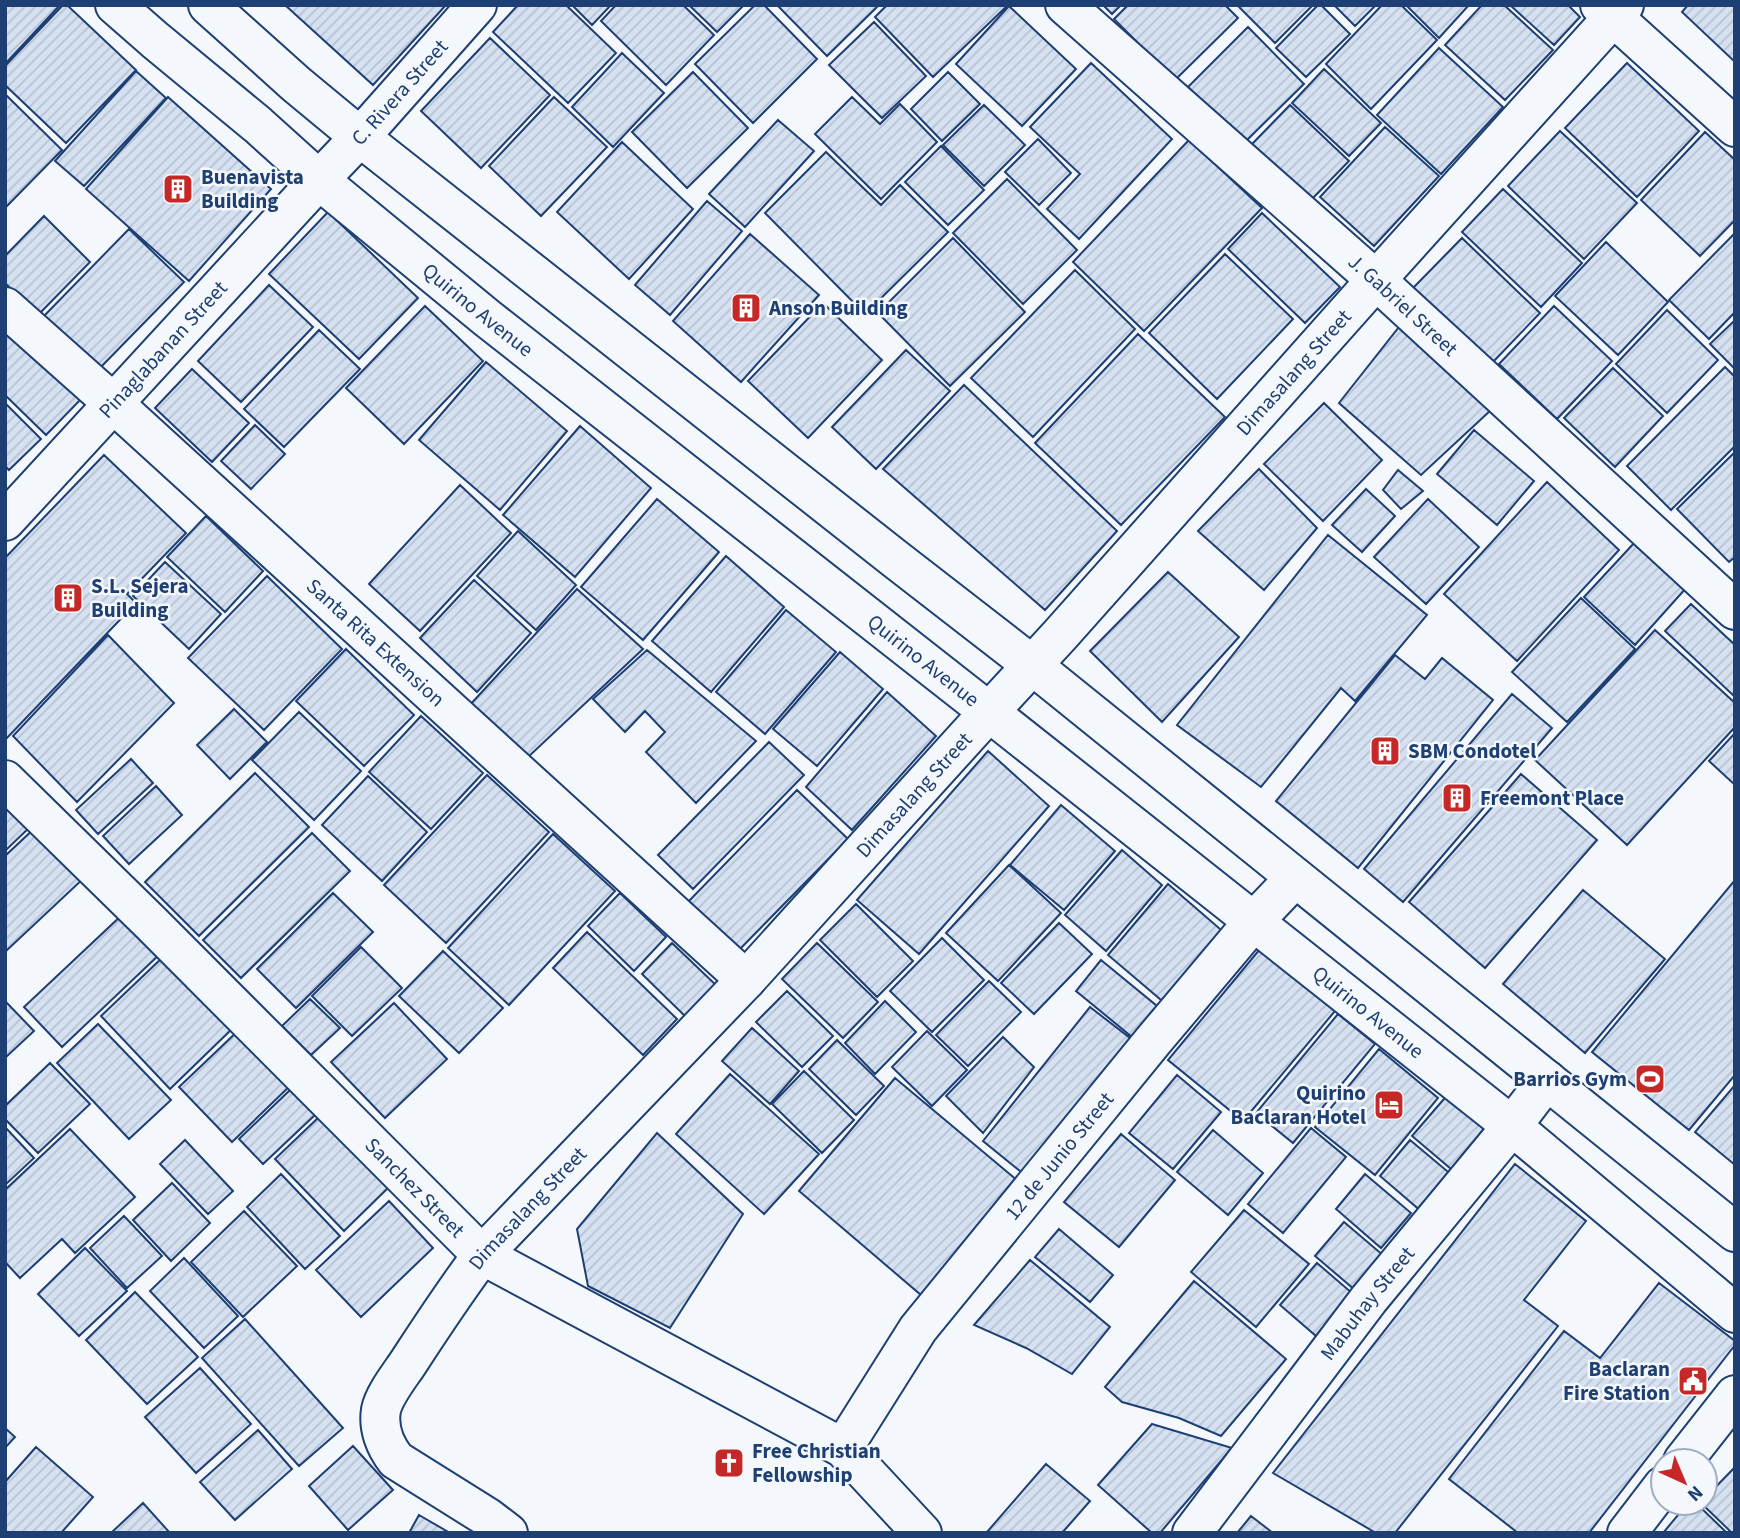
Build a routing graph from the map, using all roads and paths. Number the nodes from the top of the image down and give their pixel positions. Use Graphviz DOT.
graph roads {
  1 [pos="115,5"];
  2 [pos="208,5"];
  3 [pos="477,5"];
  4 [pos="1065,5"];
  5 [pos="1613,9"];
  6 [pos="1735,127"];
  7 [pos="360,137"];
  8 [pos="319,180"];
  9 [pos="1376,280"];
  10 [pos="5,307"];
  11 [pos="114,404"];
  12 [pos="5,521"];
  13 [pos="1735,610"];
  14 [pos="1032,665"];
  15 [pos="989,712"];
  16 [pos="5,780"];
  17 [pos="1295,878"];
  18 [pos="1254,921"];
  19 [pos="746,980"];
  20 [pos="1548,1080"];
  21 [pos="1511,1126"];
  22 [pos="1735,1231"];
  23 [pos="482,1255"];
  24 [pos="1735,1313"];
  25 [pos="1735,1395"];
  26 [pos="1694,1447"];
  27 [pos="843,1448"];
  28 [pos="1649,1504"];
  29 [pos="508,1533"];
  30 [pos="922,1533"];
  31 [pos="1192,1533"];
  32 [pos="1627,1533"];
  1 -- 8 [label="street, Quirino Avenue"];
  2 -- 7 [label="street"];
  3 -- 7 [label="street, C. Rivera Street"];
  4 -- 9 [label="street, J. Gabriel Street"];
  5 -- 6 [label="street"];
  5 -- 9 [label="street, Dimasalang Street"];
  7 -- 8 [label="street, C. Rivera Street"];
  7 -- 14 [label="street"];
  8 -- 11 [label="street, Pinaglabanan Street"];
  8 -- 15 [label="street, Quirino Avenue"];
  9 -- 13 [label="street, J. Gabriel Street"];
  9 -- 14 [label="street, Dimasalang Street"];
  10 -- 11 [label="street, Santa Rita Extension"];
  11 -- 12 [label="street, Pinaglabanan Street"];
  11 -- 19 [label="street, Santa Rita Extension"];
  14 -- 15 [label="street, Dimasalang Street"];
  14 -- 17 [label="street"];
  15 -- 18 [label="street, Quirino Avenue"];
  15 -- 19 [label="street, Dimasalang Street"];
  16 -- 23 [label="street, Sanchez Street"];
  17 -- 18 [label="street, 12 de Junio Street"];
  17 -- 20 [label="street"];
  18 -- 21 [label="street, Quirino Avenue"];
  18 -- 27 [label="street, 12 de Junio Street"];
  19 -- 23 [label="street, Dimasalang Street"];
  20 -- 21 [label="street, Mabuhay Street"];
  20 -- 22 [label="street"];
  21 -- 24 [label="street, Quirino Avenue"];
  21 -- 31 [label="street, Mabuhay Street"];
  23 -- 27 [label="street, Sanchez Street"];
  23 -- 29 [label="street, Dimasalang Street"];
  25 -- 26 [label="street"];
  27 -- 30 [label="street, Sanchez Street"];
  28 -- 32 [label="street"];
}
